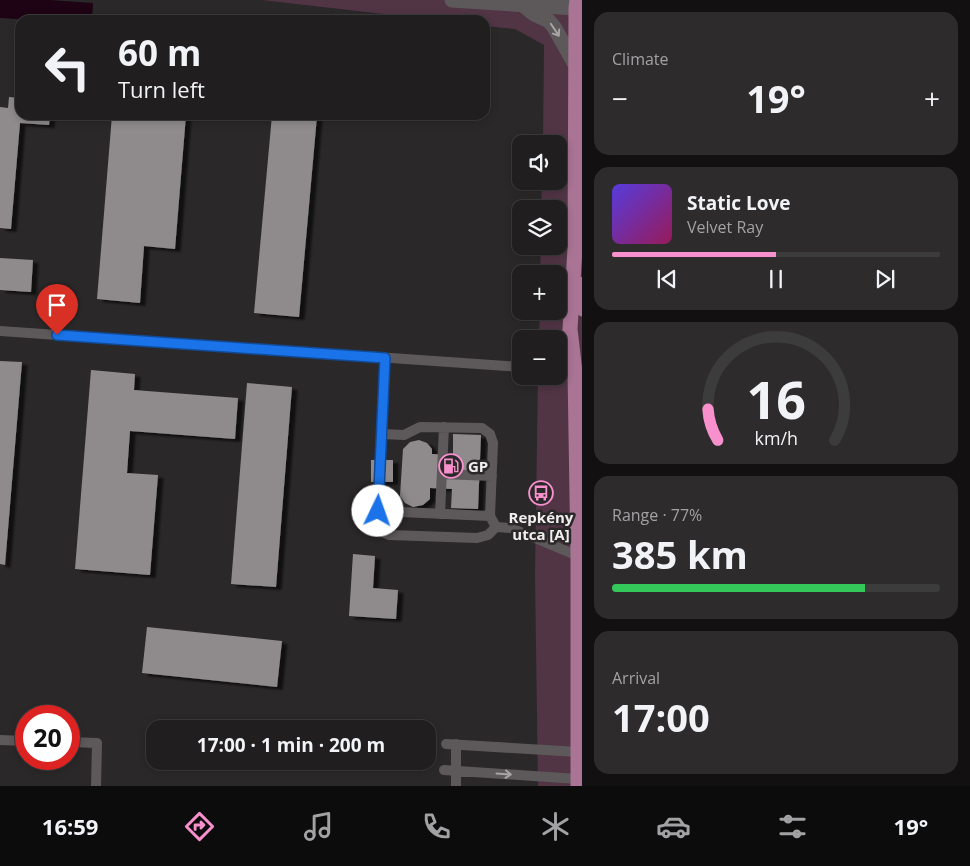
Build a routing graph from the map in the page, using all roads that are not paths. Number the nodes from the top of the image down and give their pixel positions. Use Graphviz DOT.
graph roads {
  1 [pos="452,0"];
  2 [pos="525,2"];
  3 [pos="575,3"];
  4 [pos="576,66"];
  5 [pos="576,250"];
  6 [pos="582,309"];
  7 [pos="565,330"];
  8 [pos="0,331"];
  9 [pos="582,340"];
  10 [pos="567,344"];
  11 [pos="385,358"];
  12 [pos="512,365"];
  13 [pos="506,366"];
  14 [pos="512,367"];
  15 [pos="567,371"];
  16 [pos="575,372"];
  17 [pos="444,427"];
  18 [pos="382,434"];
  19 [pos="442,474"];
  20 [pos="492,476"];
  21 [pos="378,511"];
  22 [pos="440,514"];
  23 [pos="490,516"];
  24 [pos="496,527"];
  25 [pos="578,556"];
  26 [pos="0,740"];
  27 [pos="15,741"];
  28 [pos="80,742"];
  29 [pos="578,752"];
  30 [pos="444,770"];
  31 [pos="455,770"];
  32 [pos="578,783"];
  33 [pos="96,786"];
  34 [pos="456,786"];
  1 -- 2 [label="street"];
  2 -- 3 [label="street"];
  2 -- 4 [label="street, one-way"];
  3 -- 4 [label="main road"];
  4 -- 5 [label="main road"];
  5 -- 6 [label="main road"];
  5 -- 7 [label="main road"];
  8 -- 11 [label="lane"];
  9 -- 16 [label="main road"];
  10 -- 16 [label="main road"];
  11 -- 13 [label="lane"];
  11 -- 18 [label="lane"];
  12 -- 13 [label="lane"];
  13 -- 14 [label="lane"];
  15 -- 16 [label="lane"];
  16 -- 25 [label="main road"];
  17 -- 18 [label="lane"];
  17 -- 19 [label="lane"];
  17 -- 20 [label="lane"];
  18 -- 21 [label="lane"];
  19 -- 20 [label="lane"];
  19 -- 22 [label="lane"];
  20 -- 23 [label="lane"];
  21 -- 22 [label="lane"];
  21 -- 24 [label="lane"];
  22 -- 23 [label="lane"];
  23 -- 24 [label="lane"];
  24 -- 25 [label="lane"];
  25 -- 29 [label="main road"];
  26 -- 27 [label="lane"];
  28 -- 33 [label="lane"];
  29 -- 31 [label="lane"];
  29 -- 32 [label="main road"];
  30 -- 31 [label="lane"];
  31 -- 32 [label="lane, one-way"];
  31 -- 34 [label="lane"];
}
